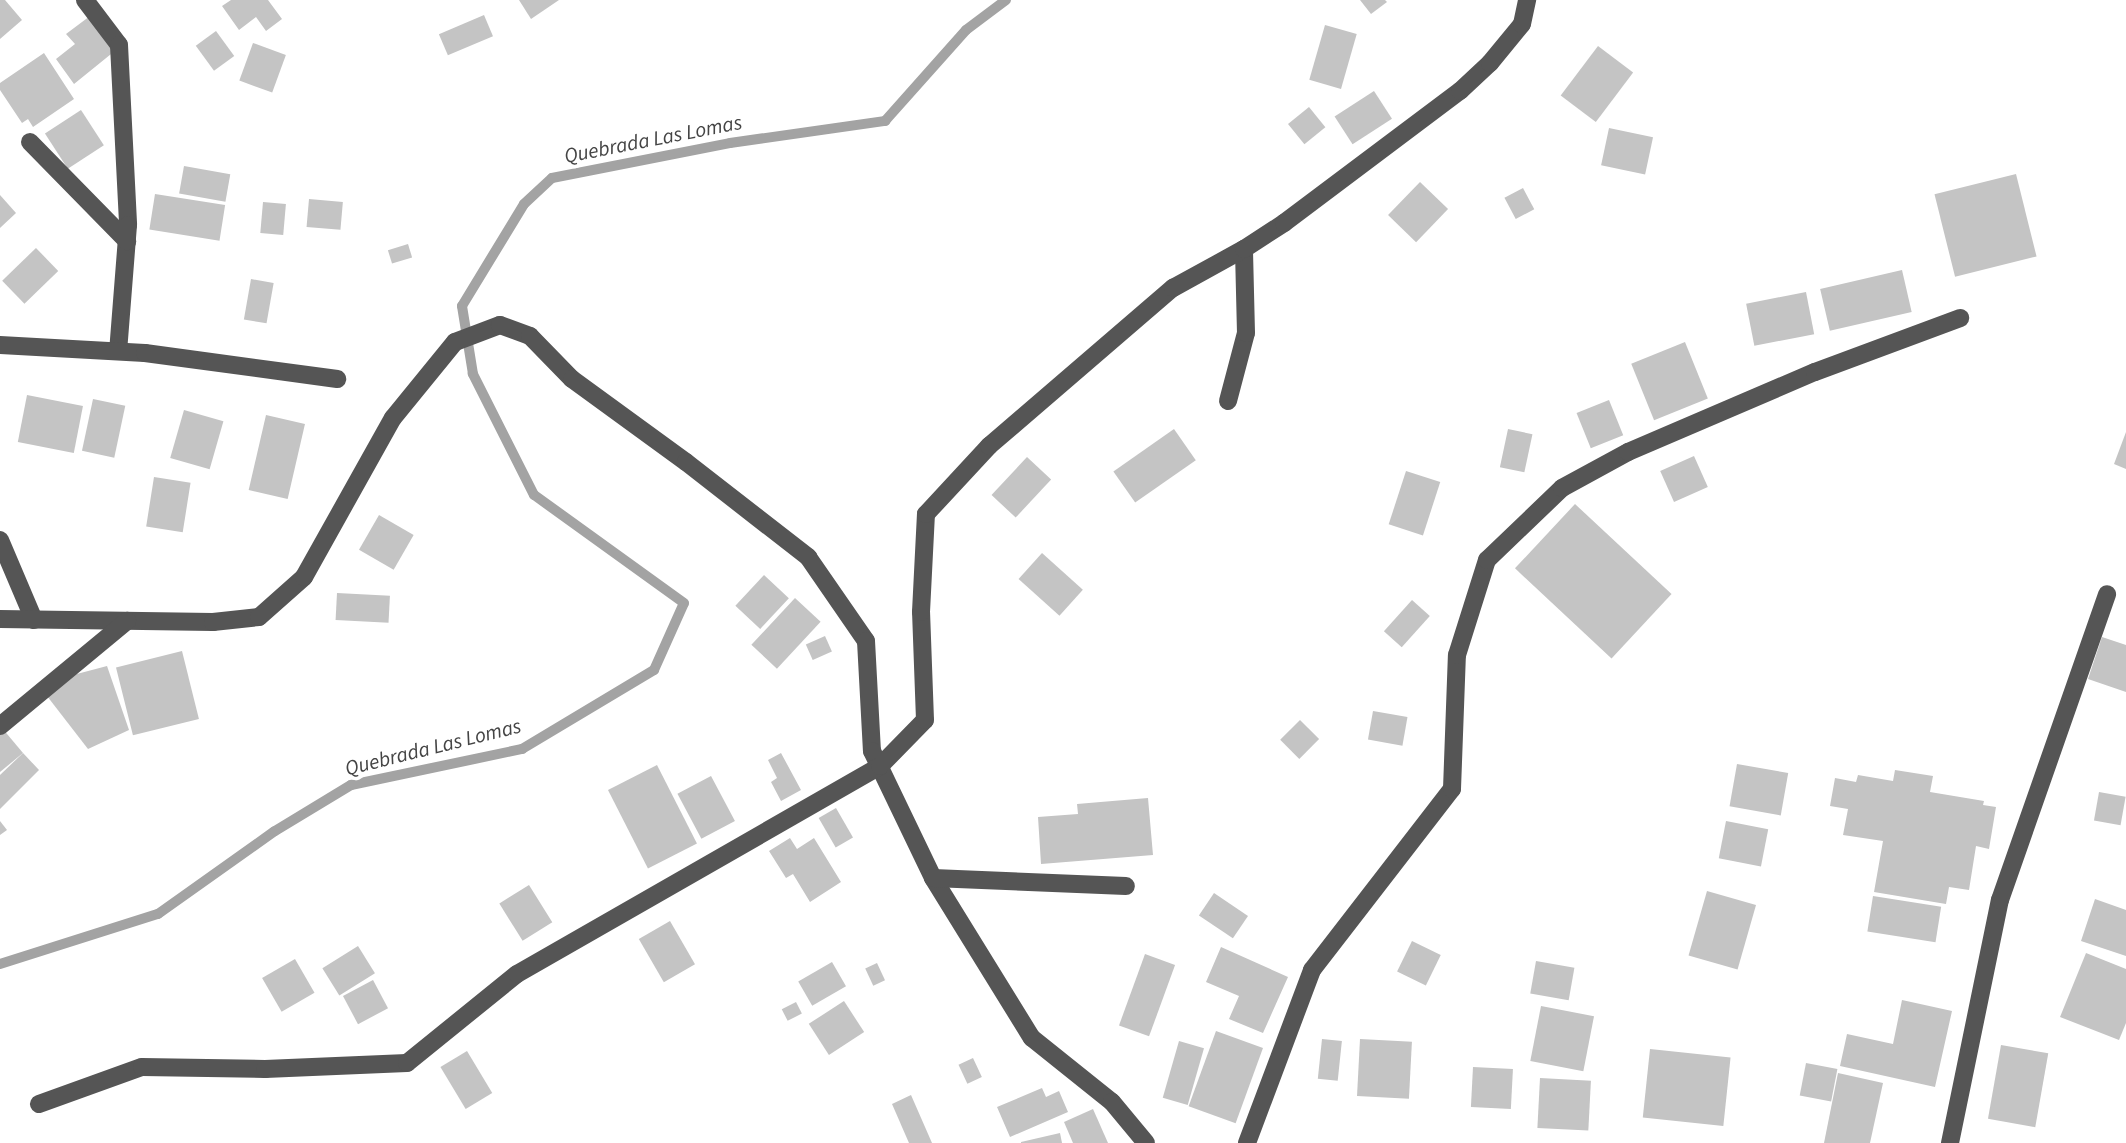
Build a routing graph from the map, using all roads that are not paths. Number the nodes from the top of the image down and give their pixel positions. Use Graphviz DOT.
graph roads {
  1 [pos="85,0"];
  2 [pos="1527,0"];
  3 [pos="30,142"];
  4 [pos="127,241"];
  5 [pos="1244,249"];
  6 [pos="1960,318"];
  7 [pos="0,345"];
  8 [pos="118,351"];
  9 [pos="337,379"];
  10 [pos="1228,401"];
  11 [pos="0,540"];
  12 [pos="2107,594"];
  13 [pos="0,619"];
  14 [pos="34,620"];
  15 [pos="127,621"];
  16 [pos="0,726"];
  17 [pos="880,766"];
  18 [pos="933,878"];
  19 [pos="1126,886"];
  20 [pos="39,1104"];
  21 [pos="1146,1143"];
  22 [pos="1247,1143"];
  23 [pos="1950,1143"];
  1 -- 4 [label="street"];
  2 -- 5 [label="street"];
  3 -- 4 [label="street"];
  4 -- 8 [label="street"];
  5 -- 10 [label="street"];
  5 -- 17 [label="street"];
  6 -- 22 [label="street"];
  7 -- 8 [label="street"];
  8 -- 9 [label="street"];
  11 -- 14 [label="street"];
  12 -- 23 [label="street"];
  13 -- 14 [label="street"];
  14 -- 15 [label="street"];
  15 -- 16 [label="street"];
  15 -- 17 [label="street"];
  17 -- 18 [label="street"];
  17 -- 20 [label="street"];
  18 -- 19 [label="street"];
  18 -- 21 [label="street"];
}
